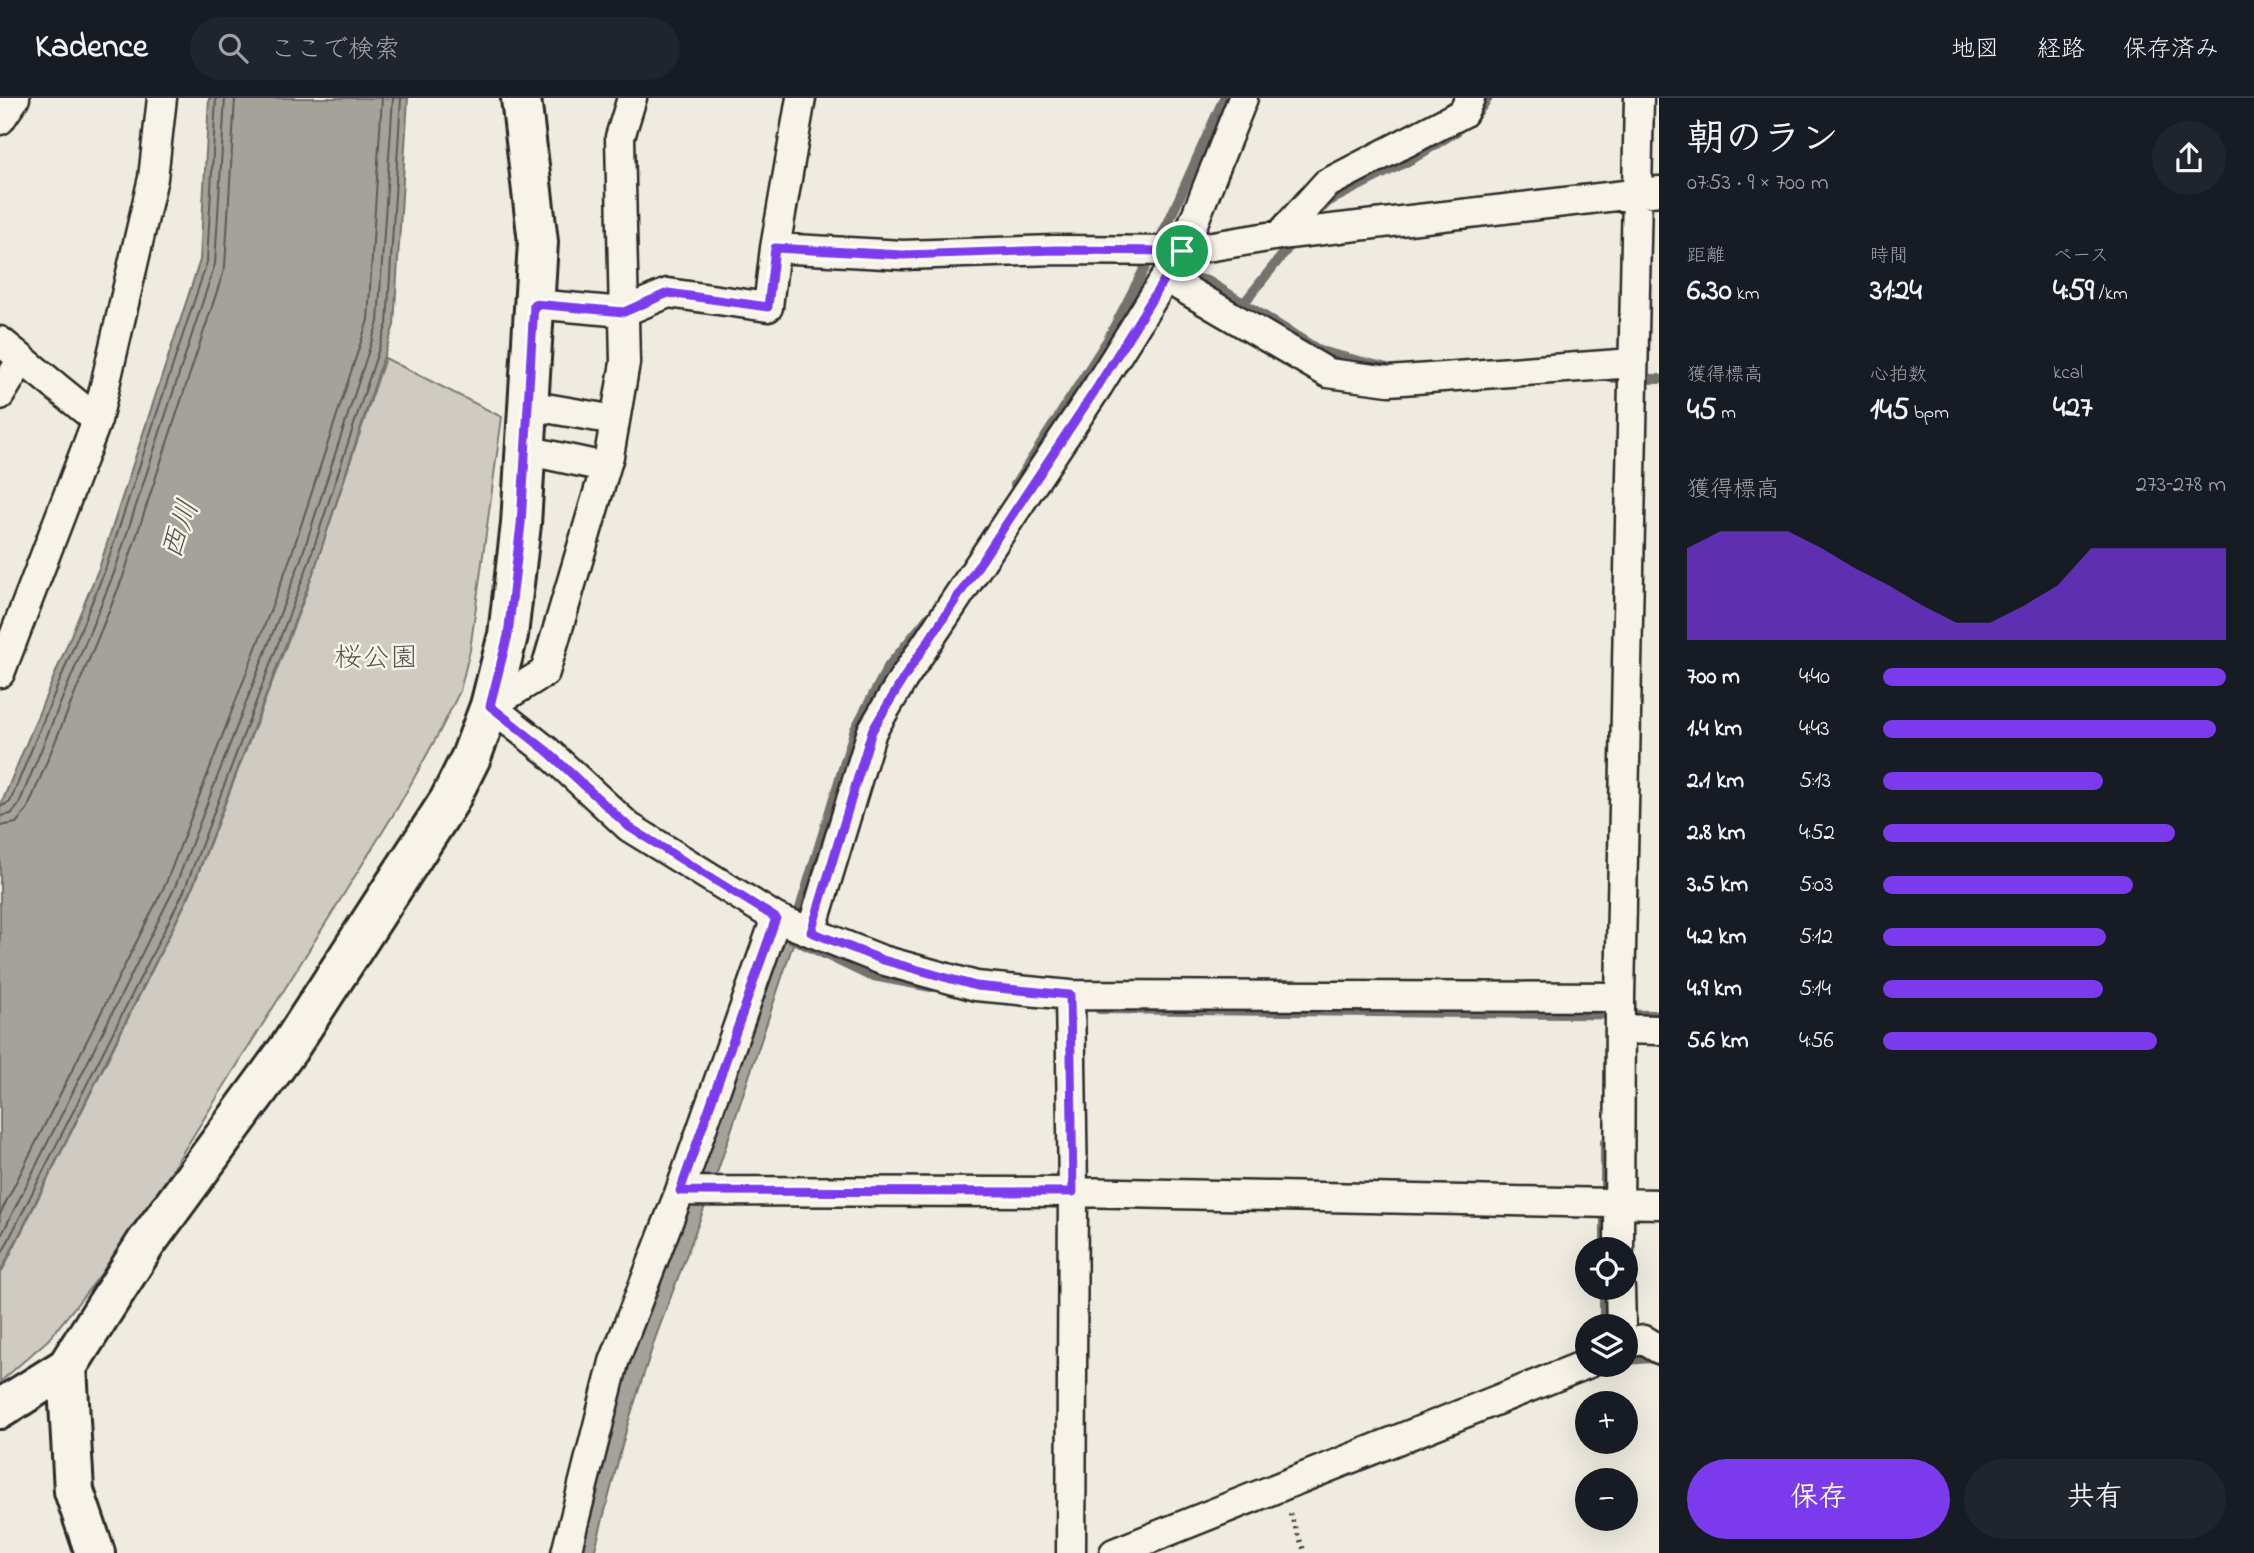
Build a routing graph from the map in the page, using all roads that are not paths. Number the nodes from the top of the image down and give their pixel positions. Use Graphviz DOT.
graph roads {
  1 [pos="15,98"];
  2 [pos="162,98"];
  3 [pos="521,98"];
  4 [pos="632,98"];
  5 [pos="801,98"];
  6 [pos="1243,98"];
  7 [pos="1470,98"];
  8 [pos="1639,98"];
  9 [pos="0,120"];
  10 [pos="1648,192"];
  11 [pos="1280,235"];
  12 [pos="775,248"];
  13 [pos="1182,251"];
  14 [pos="1166,278"];
  15 [pos="534,304"];
  16 [pos="624,312"];
  17 [pos="0,341"];
  18 [pos="22,359"];
  19 [pos="1633,363"];
  20 [pos="0,394"];
  21 [pos="528,405"];
  22 [pos="615,419"];
  23 [pos="97,420"];
  24 [pos="526,450"];
  25 [pos="606,467"];
  26 [pos="0,673"];
  27 [pos="490,706"];
  28 [pos="776,918"];
  29 [pos="811,932"];
  30 [pos="1070,995"];
  31 [pos="1620,997"];
  32 [pos="1620,1029"];
  33 [pos="1659,1030"];
  34 [pos="680,1191"];
  35 [pos="1073,1192"];
  36 [pos="1618,1203"];
  37 [pos="1659,1204"];
  38 [pos="1619,1237"];
  39 [pos="1638,1341"];
  40 [pos="1659,1349"];
  41 [pos="67,1367"];
  42 [pos="1575,1369"];
  43 [pos="0,1409"];
  44 [pos="95,1553"];
  45 [pos="566,1553"];
  46 [pos="1071,1553"];
  47 [pos="1114,1553"];
  1 -- 9 [label="street"];
  2 -- 23 [label="street"];
  3 -- 15 [label="street"];
  4 -- 16 [label="street"];
  5 -- 12 [label="street"];
  6 -- 13 [label="street"];
  7 -- 11 [label="street"];
  8 -- 10 [label="street"];
  10 -- 11 [label="street"];
  10 -- 19 [label="street"];
  11 -- 13 [label="street"];
  12 -- 13 [label="street"];
  12 -- 16 [label="street"];
  13 -- 14 [label="street"];
  14 -- 19 [label="street"];
  14 -- 29 [label="street"];
  15 -- 16 [label="street"];
  15 -- 21 [label="street"];
  16 -- 22 [label="street"];
  17 -- 18 [label="street"];
  18 -- 20 [label="street"];
  18 -- 23 [label="street"];
  19 -- 31 [label="street"];
  21 -- 22 [label="street"];
  21 -- 24 [label="street"];
  22 -- 25 [label="street"];
  23 -- 26 [label="street"];
  24 -- 25 [label="street"];
  24 -- 27 [label="street"];
  25 -- 27 [label="street"];
  27 -- 28 [label="street"];
  27 -- 41 [label="street"];
  28 -- 29 [label="street"];
  28 -- 34 [label="street"];
  29 -- 30 [label="street"];
  30 -- 31 [label="street"];
  30 -- 35 [label="street"];
  31 -- 32 [label="street"];
  32 -- 33 [label="street"];
  32 -- 36 [label="street"];
  34 -- 35 [label="street"];
  34 -- 45 [label="street"];
  35 -- 36 [label="street"];
  35 -- 46 [label="street"];
  36 -- 37 [label="street"];
  36 -- 38 [label="street"];
  39 -- 40 [label="street"];
  41 -- 43 [label="street"];
  41 -- 44 [label="street"];
  42 -- 47 [label="street"];
}
